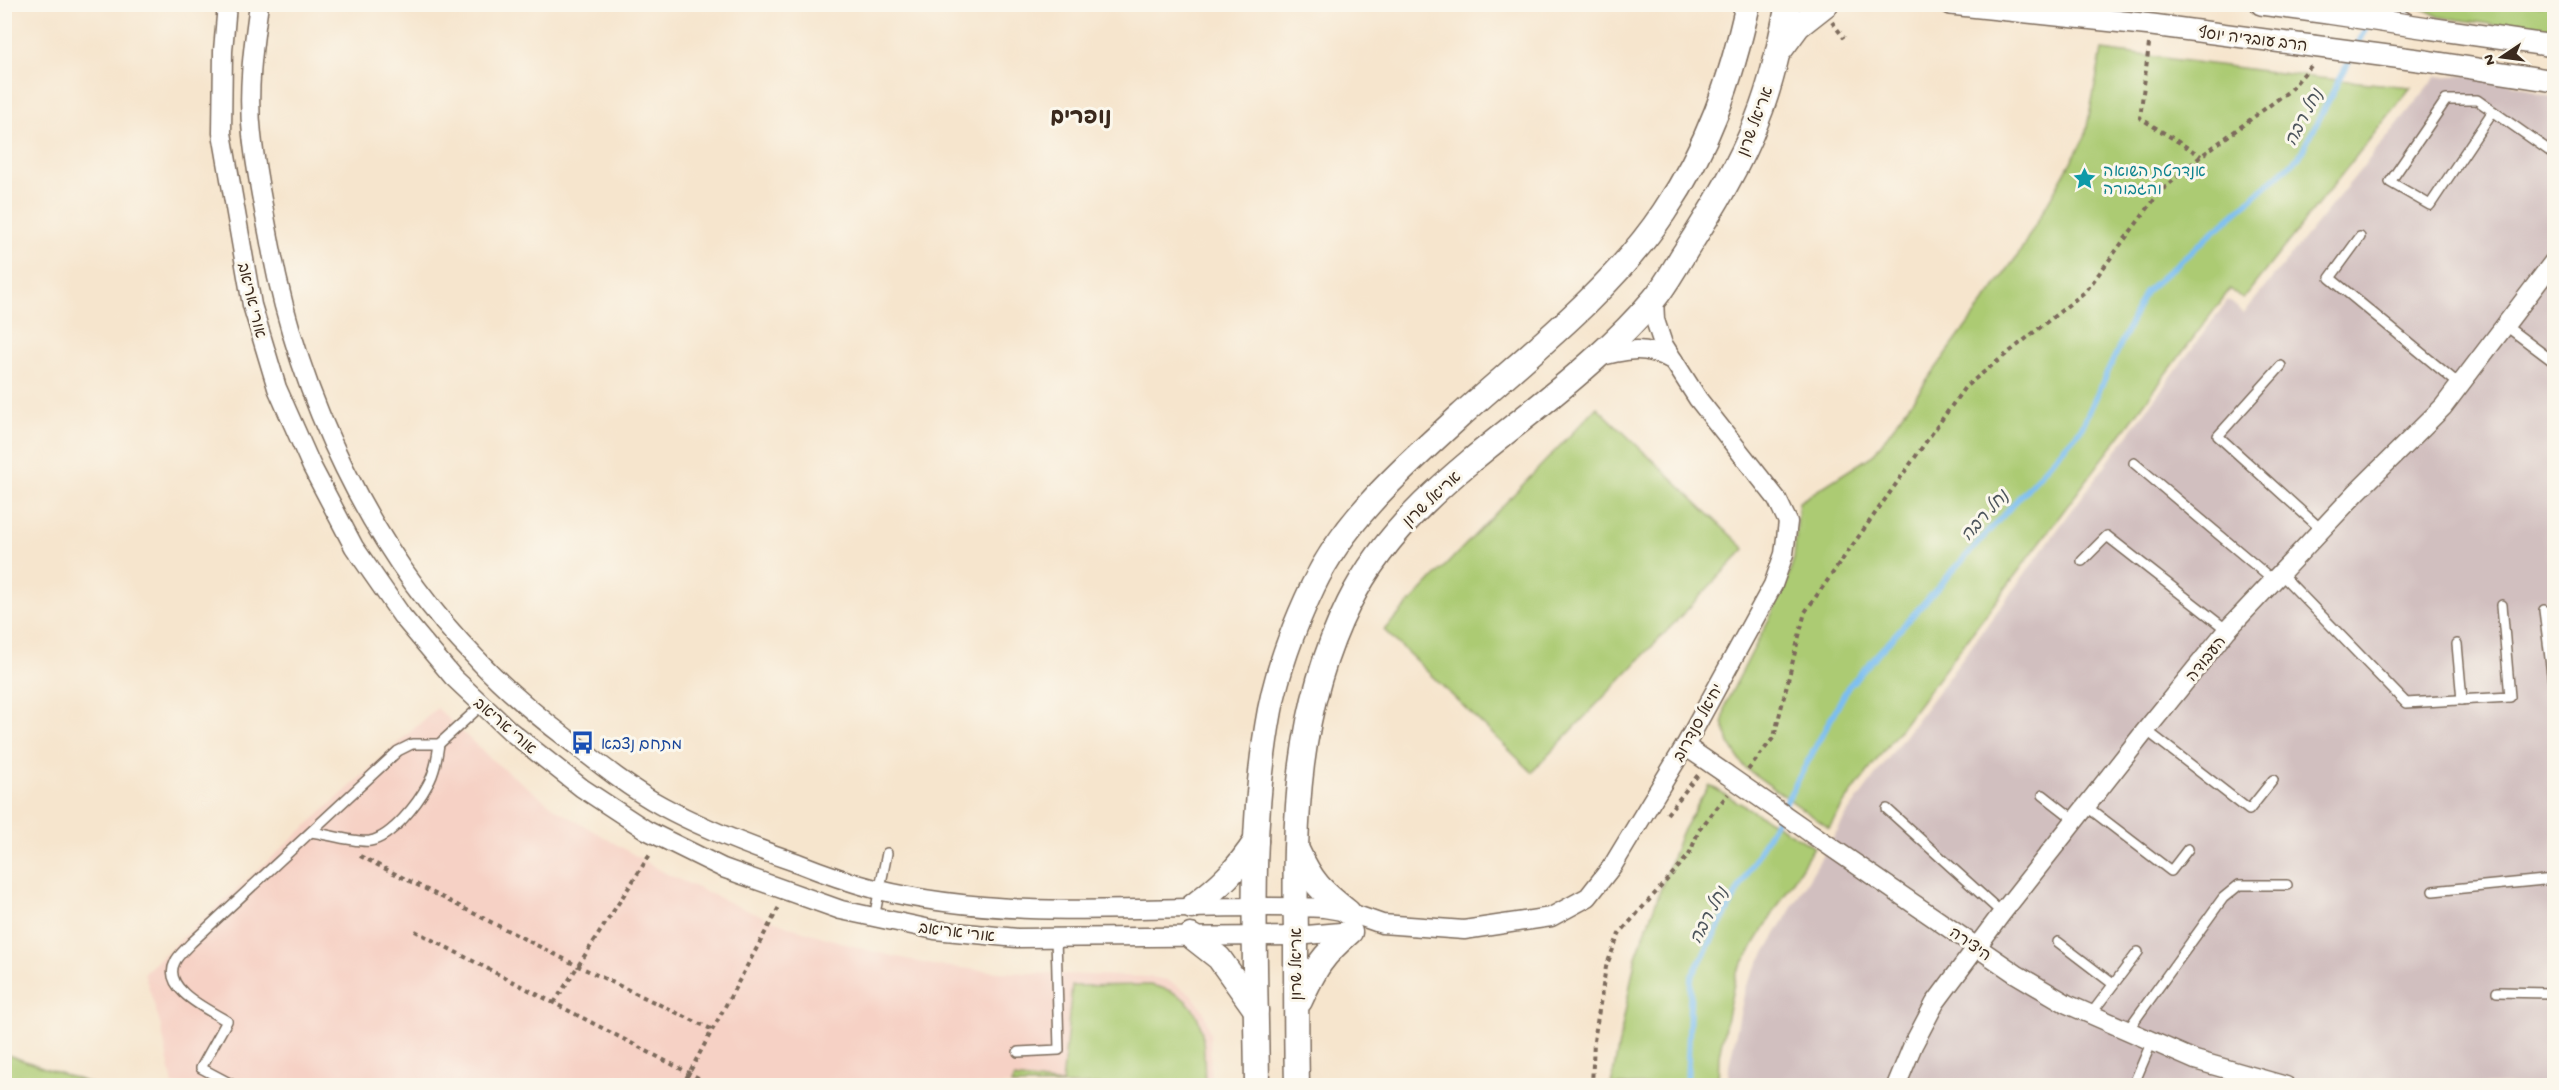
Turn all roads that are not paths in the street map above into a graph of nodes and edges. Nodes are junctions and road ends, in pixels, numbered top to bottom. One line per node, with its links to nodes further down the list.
1 (227, 4): 35 (street, אורי אריאב)
2 (259, 4): 51 (street, אורי אריאב)
3 (1748, 4): 45 (main road)
4 (1788, 4): 12 (main road, אריאל שרון)
5 (1826, 4): 12 (main road)
6 (1951, 4): 13 (street, הרב עובדיה יוסף, bridge)
7 (2261, 4): 9 (street, הרב עובדיה יוסף)
8 (2384, 4): 10 (street)
9 (2309, 9): 10 (street, הרב עובדיה יוסף, bridge)
10 (2422, 27): 11 (street, הרב עובדיה יוסף)
11 (2554, 46)
12 (1777, 53): 18 (main road, אריאל שרון)
13 (2554, 81)
14 (2493, 111): 14 (lane); 15 (lane)
15 (2554, 154)
16 (2360, 237): 24 (lane)
17 (2554, 261): 19 (street, העבודה)
18 (1654, 299): 20 (main road, אריאל שרון); 21 (street, יחיאל סנדרוב)
19 (2506, 326): 22 (lane); 24 (street, העבודה)
20 (1597, 357): 21 (street); 46 (main road, אריאל שרון)
21 (1674, 361): 38 (street, יחיאל סנדרוב)
22 (2554, 362)
23 (2281, 366): 26 (lane)
24 (2460, 385): 26 (street, העבודה)
25 (2134, 463): 28 (lane)
26 (2322, 530): 28 (street, העבודה)
27 (2082, 561): 31 (lane)
28 (2277, 577): 31 (street, העבודה); 34 (lane)
29 (2502, 605): 34 (lane)
30 (2544, 610): 33 (lane)
31 (2227, 630): 36 (street, העבודה)
32 (2457, 644): 34 (lane)
33 (2554, 690)
34 (2462, 700)
35 (482, 705): 37 (lane); 57 (street, אורי אריאב)
36 (2146, 729): 39 (lane); 41 (street, העבודה)
37 (439, 744): 44 (lane); 44 (lane)
38 (1685, 746): 58 (street, יחיאל סנדרוב); 64 (street, היצירה, bridge)
39 (2272, 780)
40 (2043, 795): 43 (lane)
41 (2086, 806): 43 (street, העבודה); 47 (lane)
42 (1887, 809): 56 (lane)
43 (2075, 820): 56 (street, העבודה)
44 (311, 832): 75 (lane)
45 (1256, 841): 53 (main road); 55 (main road)
46 (1295, 847): 54 (main road, אריאל שרון); 58 (main road)
47 (2188, 849)
48 (887, 853): 51 (lane)
49 (2554, 879): 52 (lane)
50 (2287, 885): 72 (lane)
51 (880, 890): 55 (street, אורי אריאב); 57 (lane)
52 (2433, 891)
53 (1255, 906): 54 (street, אורי אריאב); 55 (street, אורי אריאב); 60 (main road)
54 (1295, 906): 58 (street, יחיאל סנדרוב); 61 (main road, אריאל שרון)
55 (1192, 907)
56 (2002, 913): 64 (street, העבודה)
57 (874, 918): 62 (street, אורי אריאב)
58 (1349, 922): 61 (street, יחיאל סנדרוב); 70 (main road)
59 (1191, 936): 60 (street, אורי אריאב); 62 (street, אורי אריאב); 69 (main road)
60 (1255, 936): 61 (street, יחיאל סנדרוב); 69 (main road)
61 (1296, 936): 70 (main road, אריאל שרון)
62 (1056, 937): 74 (lane)
63 (2058, 942): 66 (lane)
64 (1977, 947): 71 (street, היצירה); 78 (street, העבודה)
65 (2138, 952): 66 (lane)
66 (2113, 984): 71 (lane)
67 (2497, 992): 68 (lane)
68 (2554, 993)
69 (1256, 1010): 76 (main road)
70 (1296, 1012): 77 (main road, אריאל שרון)
71 (2091, 1014): 72 (street, היצירה)
72 (2127, 1030): 73 (street, היצירה)
73 (2152, 1041): 79 (lane); 80 (street, היצירה)
74 (1018, 1052)
75 (235, 1086)
76 (1257, 1086)
77 (1297, 1086)
78 (1896, 1086)
79 (2133, 1086)
80 (2286, 1086)

